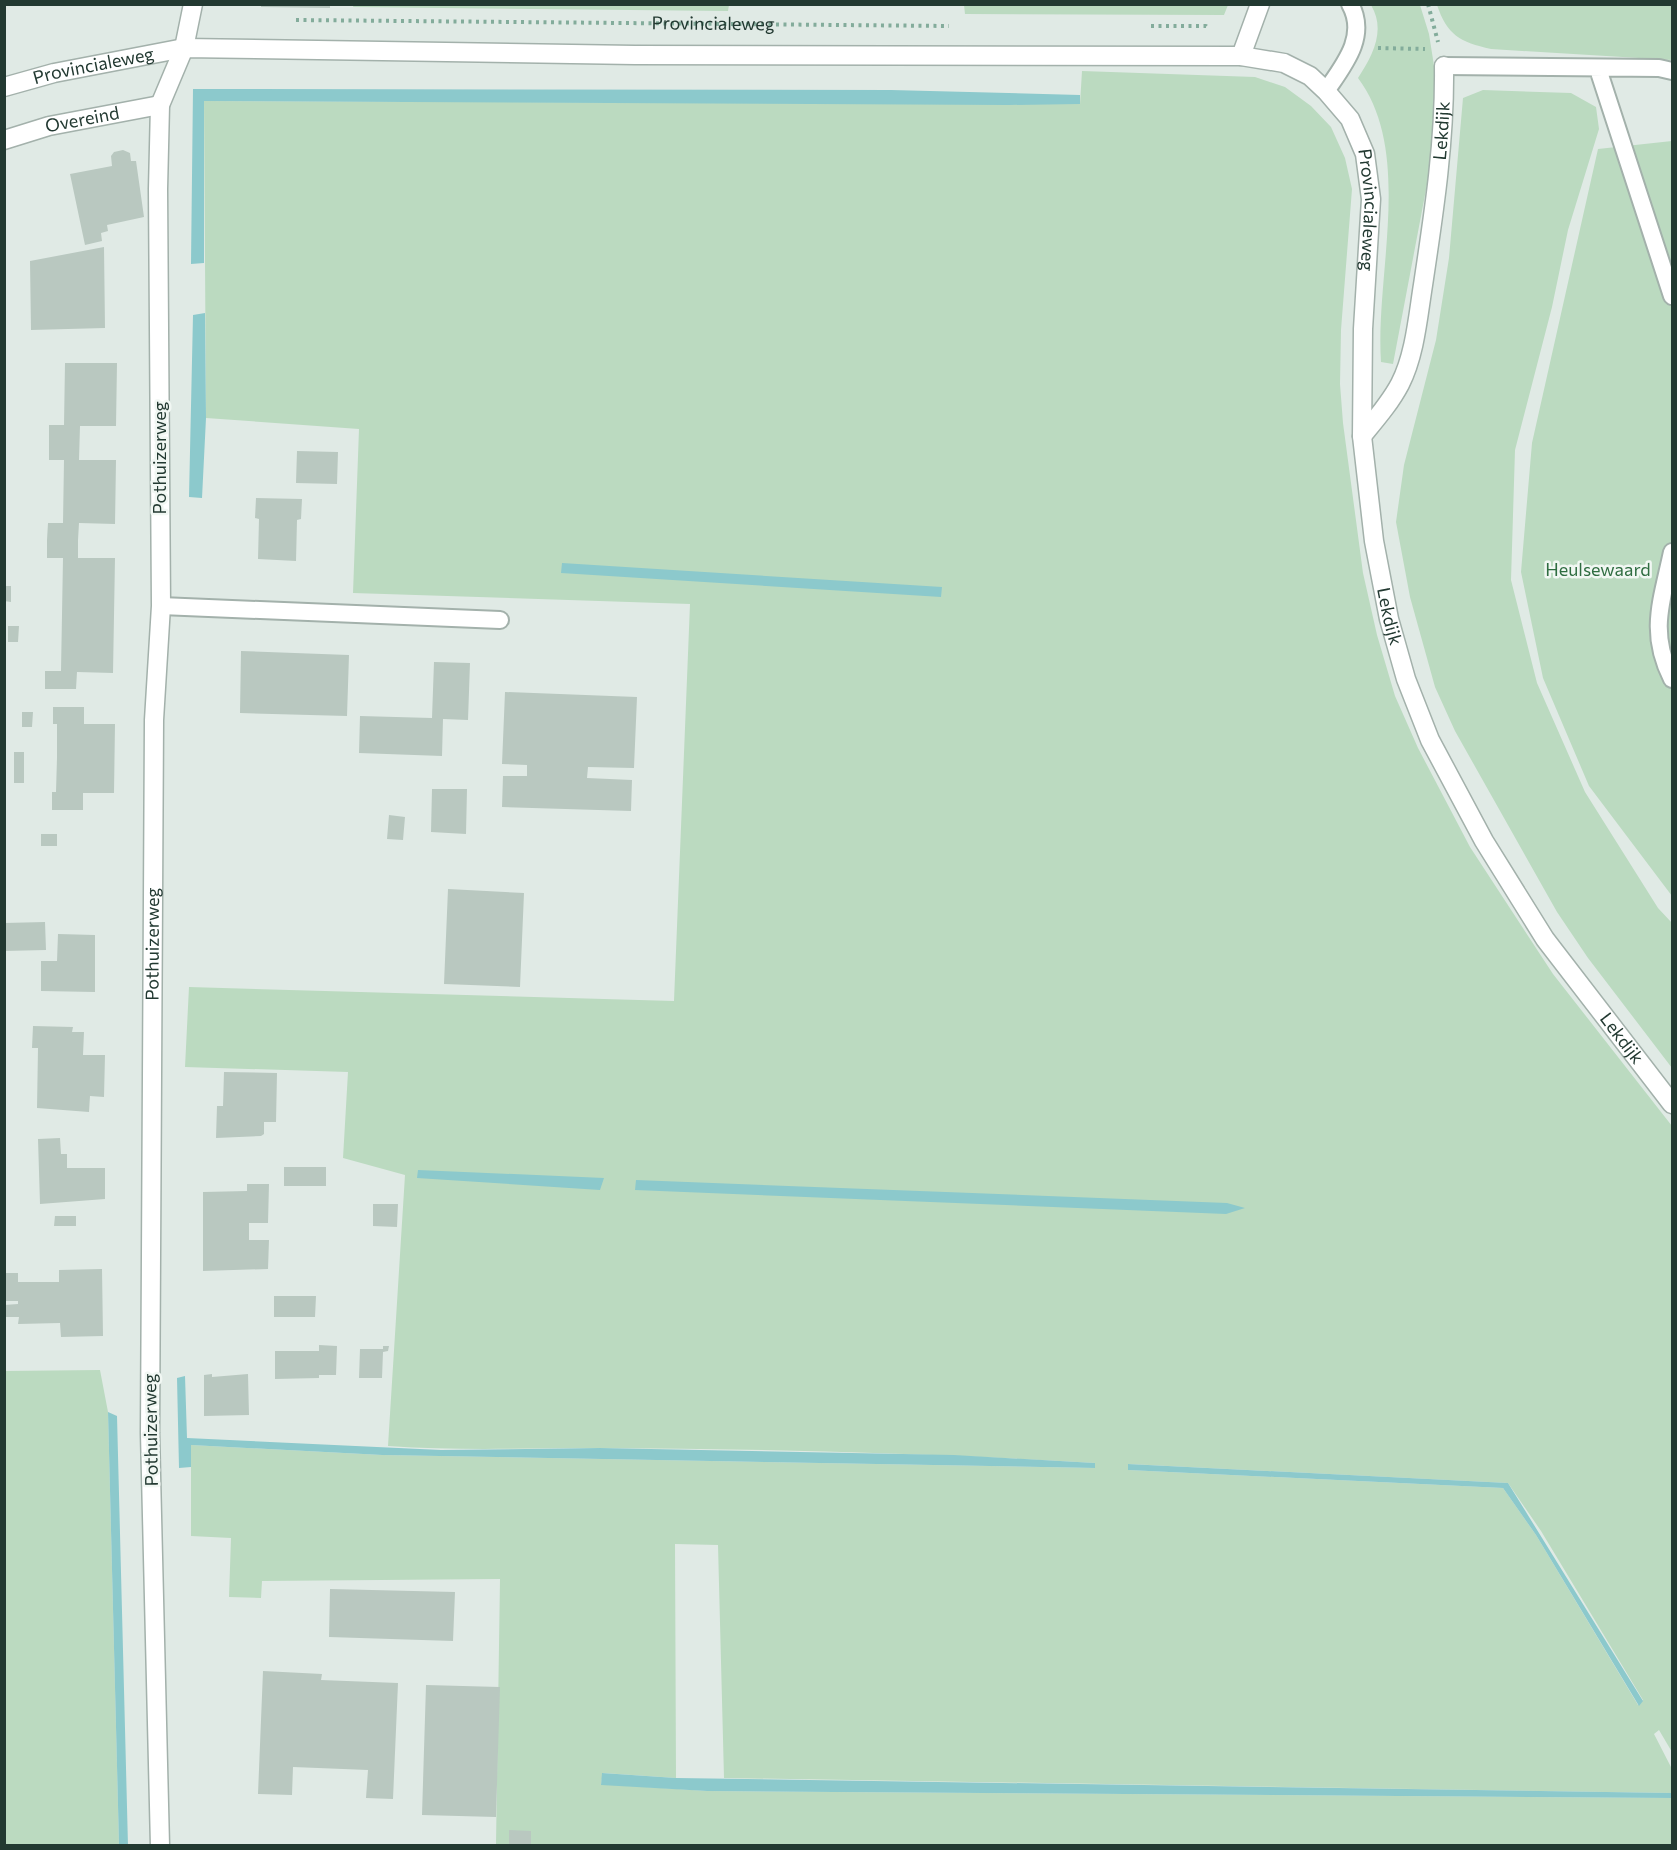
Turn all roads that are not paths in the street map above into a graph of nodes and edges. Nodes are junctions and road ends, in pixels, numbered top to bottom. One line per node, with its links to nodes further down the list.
1 (193, 4): 4 (street, Pothuizerweg)
2 (1260, 4): 5 (street)
3 (1350, 4): 10 (lane)
4 (183, 48): 5 (street, Provincialeweg); 9 (street, Provincialeweg); 11 (street, Pothuizerweg)
5 (1241, 56): 10 (street, Provincialeweg)
6 (1444, 66): 7 (lane); 14 (street, Lekdijk)
7 (1598, 69): 8 (lane); 13 (lane)
8 (1672, 71)
9 (4, 87)
10 (1326, 91): 14 (street, Provincialeweg)
11 (160, 105): 12 (street, Overeind); 16 (street, Pothuizerweg)
12 (4, 140)
13 (1672, 296)
14 (1362, 436): 19 (street, Lekdijk)
15 (1672, 552): 18 (lane)
16 (161, 606): 17 (lane); 20 (street, Pothuizerweg)
17 (500, 620)
18 (1672, 679)
19 (1672, 1104)
20 (160, 1845)

